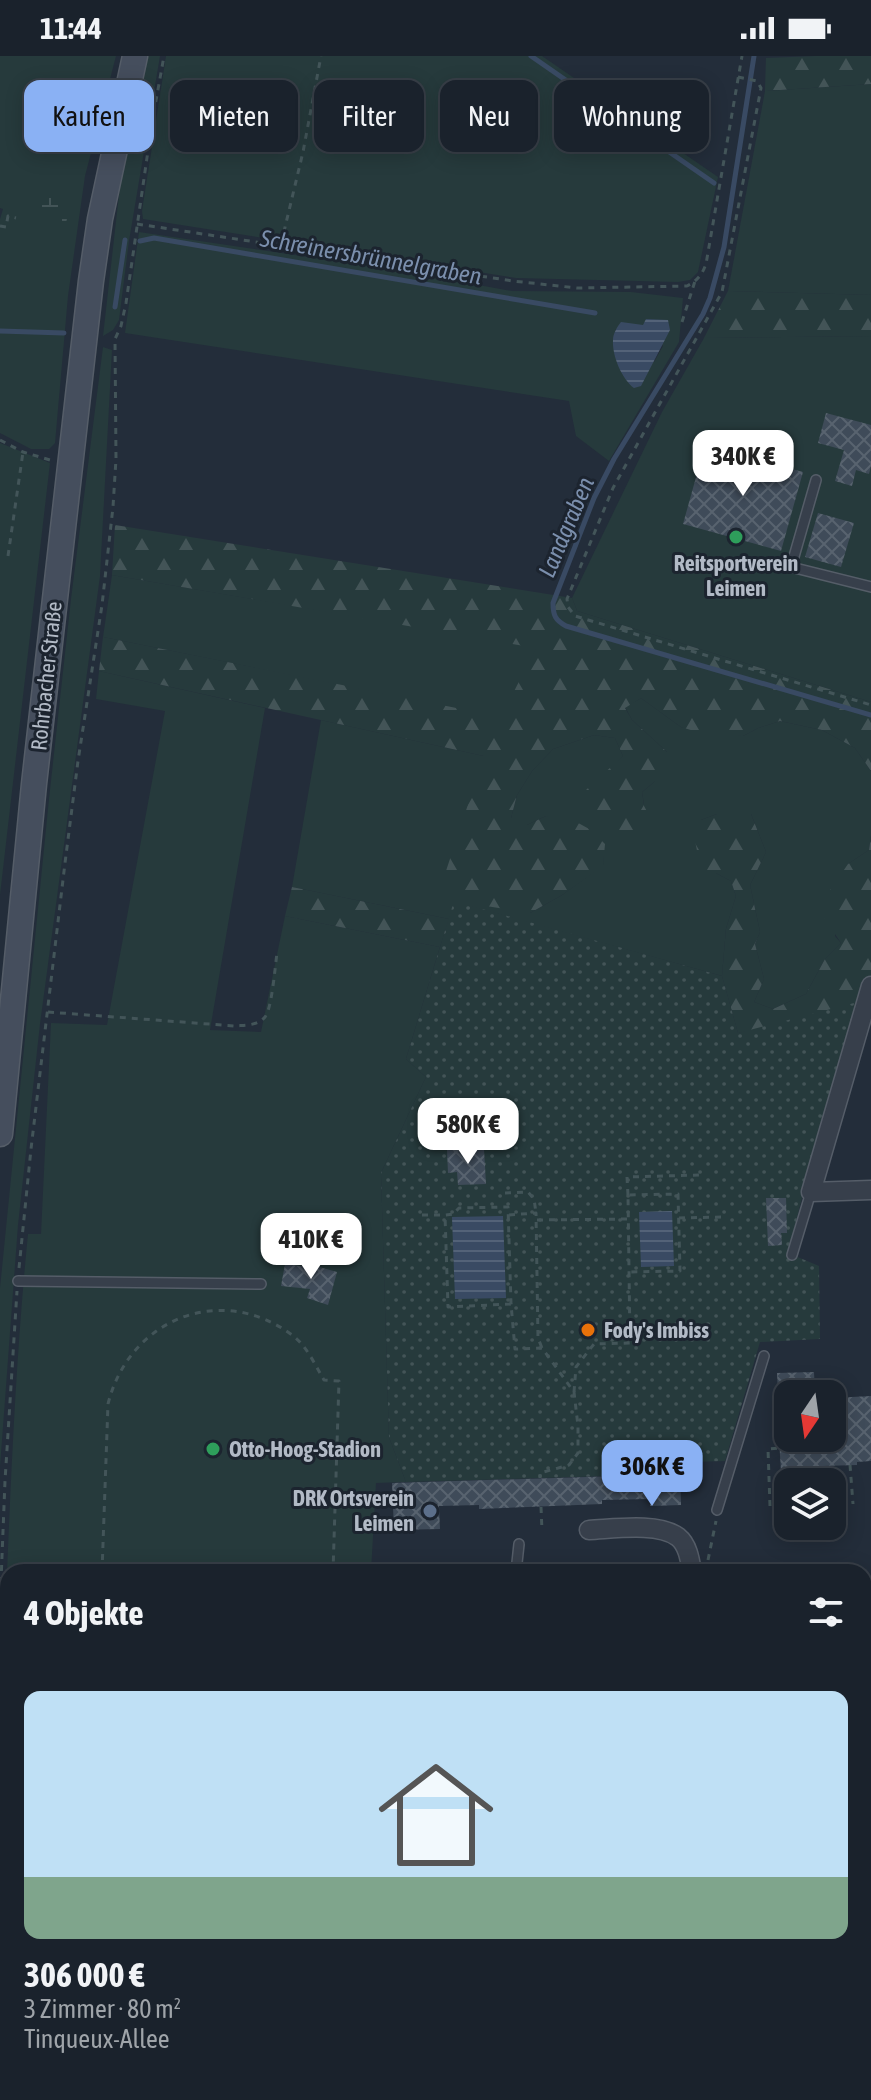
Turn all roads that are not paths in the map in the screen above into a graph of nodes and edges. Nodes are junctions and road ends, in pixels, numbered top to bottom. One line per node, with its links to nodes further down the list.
1 (135, 56): 5 (main road, Rohrbacher Straße)
2 (816, 480): 3 (lane)
3 (871, 587)
4 (871, 986): 7 (street)
5 (0, 1134)
6 (871, 1190): 7 (street)
7 (811, 1192): 8 (lane)
8 (792, 1255)
9 (18, 1281): 10 (lane)
10 (261, 1284)
11 (764, 1356): 12 (lane)
12 (718, 1510)
13 (589, 1530): 16 (street)
14 (519, 1544): 15 (lane)
15 (517, 1564)
16 (691, 1564)

